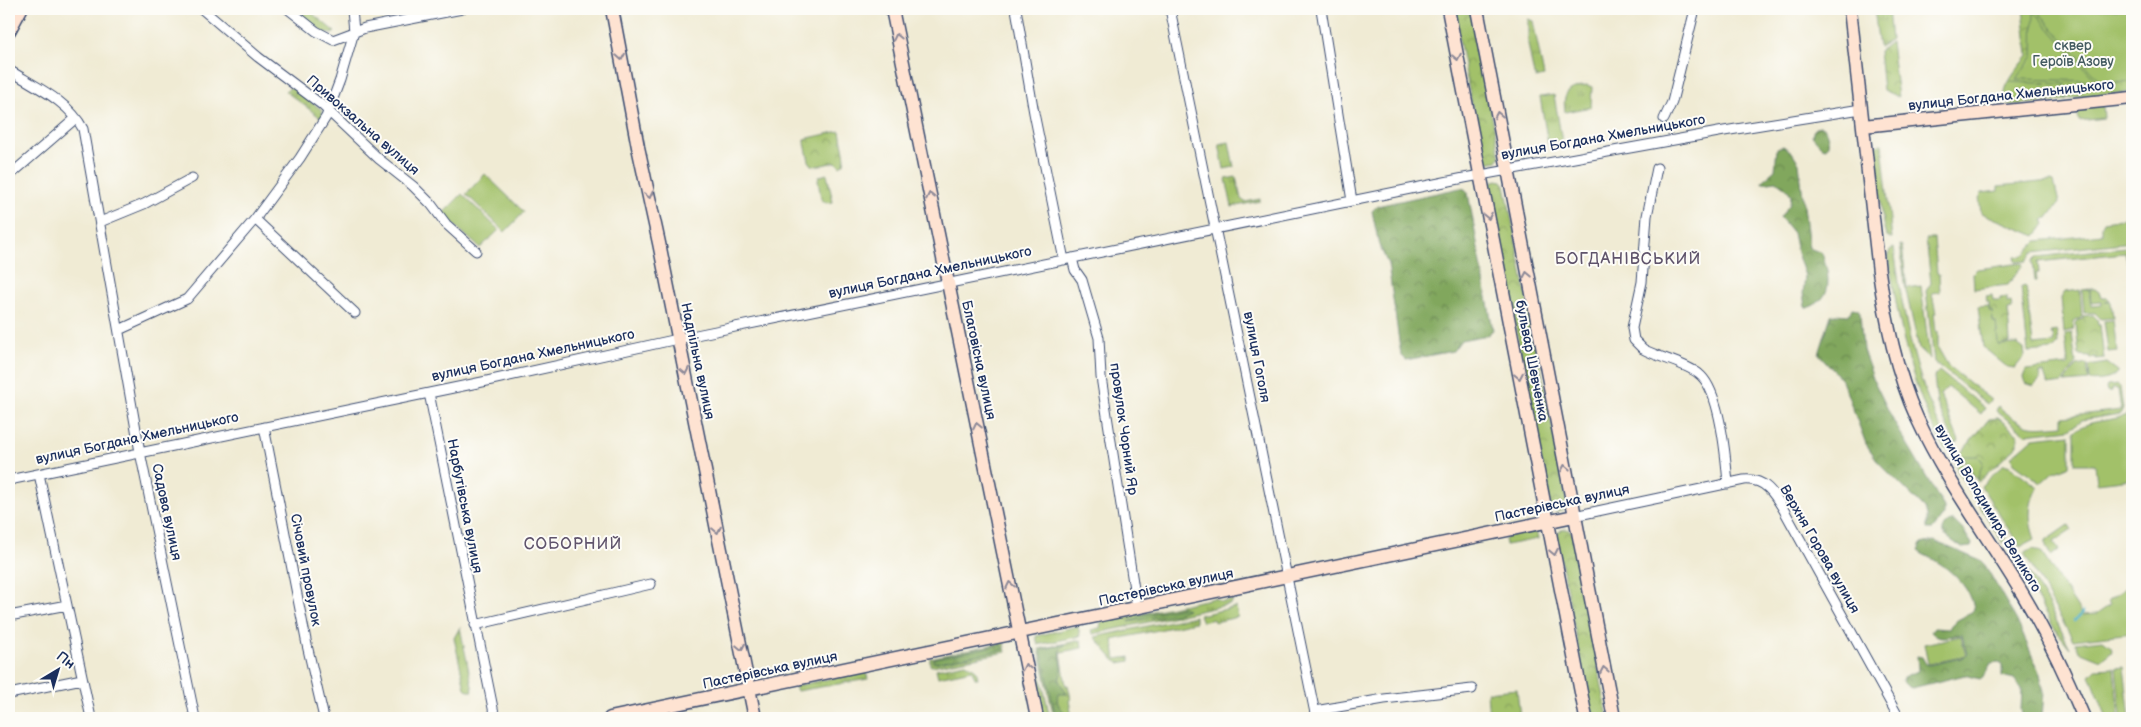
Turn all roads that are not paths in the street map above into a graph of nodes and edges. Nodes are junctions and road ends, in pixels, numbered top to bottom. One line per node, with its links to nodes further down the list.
1 (21, 9): 15 (main road)
2 (202, 9): 20 (street, Привокзальна вулиця)
3 (288, 9): 16 (street)
4 (352, 9): 16 (street)
5 (462, 9): 16 (street)
6 (612, 9): 38 (main road, Надпільна вулиця, one-way to 38)
7 (892, 9): 35 (main road, Благовісна вулиця, one-way to 7)
8 (1016, 9): 34 (street)
9 (1170, 9): 32 (street, вулиця Гоголя)
10 (1321, 9): 29 (street)
11 (1448, 9): 26 (main road, бульвар Шевченка, one-way to 26)
12 (1477, 9): 25 (main road, бульвар Шевченка, one-way to 12)
13 (1695, 9): 22 (street)
14 (1850, 9): 19 (main road, вулиця Володимира Великого)
15 (9, 31)
16 (354, 32): 20 (street)
17 (9, 70): 21 (street, Садова вулиця)
18 (2132, 98): 23 (main road, вулиця Богдана Хмельницького)
19 (1861, 109): 23 (main road, вулиця Володимира Великого); 25 (street, вулиця Богдана Хмельницького)
20 (328, 111): 30 (street); 33 (street, Привокзальна вулиця)
21 (76, 118): 27 (street); 31 (street, Садова вулиця)
22 (1664, 120)
23 (1863, 126): 69 (main road, вулиця Володимира Великого)
24 (1657, 168): 44 (street)
25 (1507, 170): 26 (street, вулиця Богдана Хмельницького); 45 (main road, бульвар Шевченка, one-way to 25)
26 (1480, 175): 29 (street, вулиця Богдана Хмельницького); 46 (main road, бульвар Шевченка, one-way to 46)
27 (9, 176)
28 (192, 178): 31 (street)
29 (1352, 200): 32 (street, вулиця Богдана Хмельницького)
30 (255, 219): 36 (street); 37 (street)
31 (100, 222): 37 (street, Садова вулиця)
32 (1216, 229): 34 (street, вулиця Богдана Хмельницького); 47 (street, вулиця Гоголя)
33 (476, 251)
34 (1068, 259): 35 (street, вулиця Богдана Хмельницького); 50 (street, провулок Чорний Яр)
35 (948, 283): 38 (street, вулиця Богдана Хмельницького); 53 (main road, Благовісна вулиця, one-way to 35)
36 (355, 313)
37 (119, 330): 41 (street, Садова вулиця)
38 (678, 339): 39 (street, вулиця Богдана Хмельницького); 56 (main road, Надпільна вулиця, one-way to 56)
39 (429, 393): 40 (street, вулиця Богдана Хмельницького); 52 (street, Нарбутівська вулиця)
40 (264, 427): 41 (street, вулиця Богдана Хмельницького); 61 (street, Січовий провулок)
41 (140, 452): 42 (street, вулиця Богдана Хмельницького); 60 (street, Садова вулиця)
42 (40, 474): 43 (street, вулиця Богдана Хмельницького); 49 (street)
43 (9, 480)
44 (1728, 484): 45 (street, Пастерівська вулиця); 68 (street, Верхня Горова вулиця)
45 (1574, 516): 46 (main road, Пастерівська вулиця); 67 (main road, бульвар Шевченка, one-way to 45)
46 (1548, 522): 47 (main road, Пастерівська вулиця); 66 (main road, бульвар Шевченка, one-way to 66)
47 (1288, 576): 50 (main road, Пастерівська вулиця); 58 (street, вулиця Гоголя)
48 (651, 584): 52 (street)
49 (67, 605): 51 (street); 54 (street)
50 (1138, 608): 53 (main road, Пастерівська вулиця)
51 (9, 616)
52 (475, 625): 62 (street, Нарбутівська вулиця)
53 (1019, 633): 56 (main road, Пастерівська вулиця); 65 (main road, Благовісна вулиця, one-way to 53)
54 (82, 679): 57 (street); 59 (street)
55 (1472, 689): 58 (street, вулиця Гоголя)
56 (749, 690): 63 (main road, Пастерівська вулиця); 64 (main road, Надпільна вулиця)
57 (9, 694)
58 (1315, 715)
59 (90, 718)
60 (195, 718)
61 (324, 718)
62 (495, 718)
63 (610, 718)
64 (755, 718)
65 (1037, 718)
66 (1586, 718)
67 (1614, 718)
68 (1899, 718)
69 (2084, 718)

